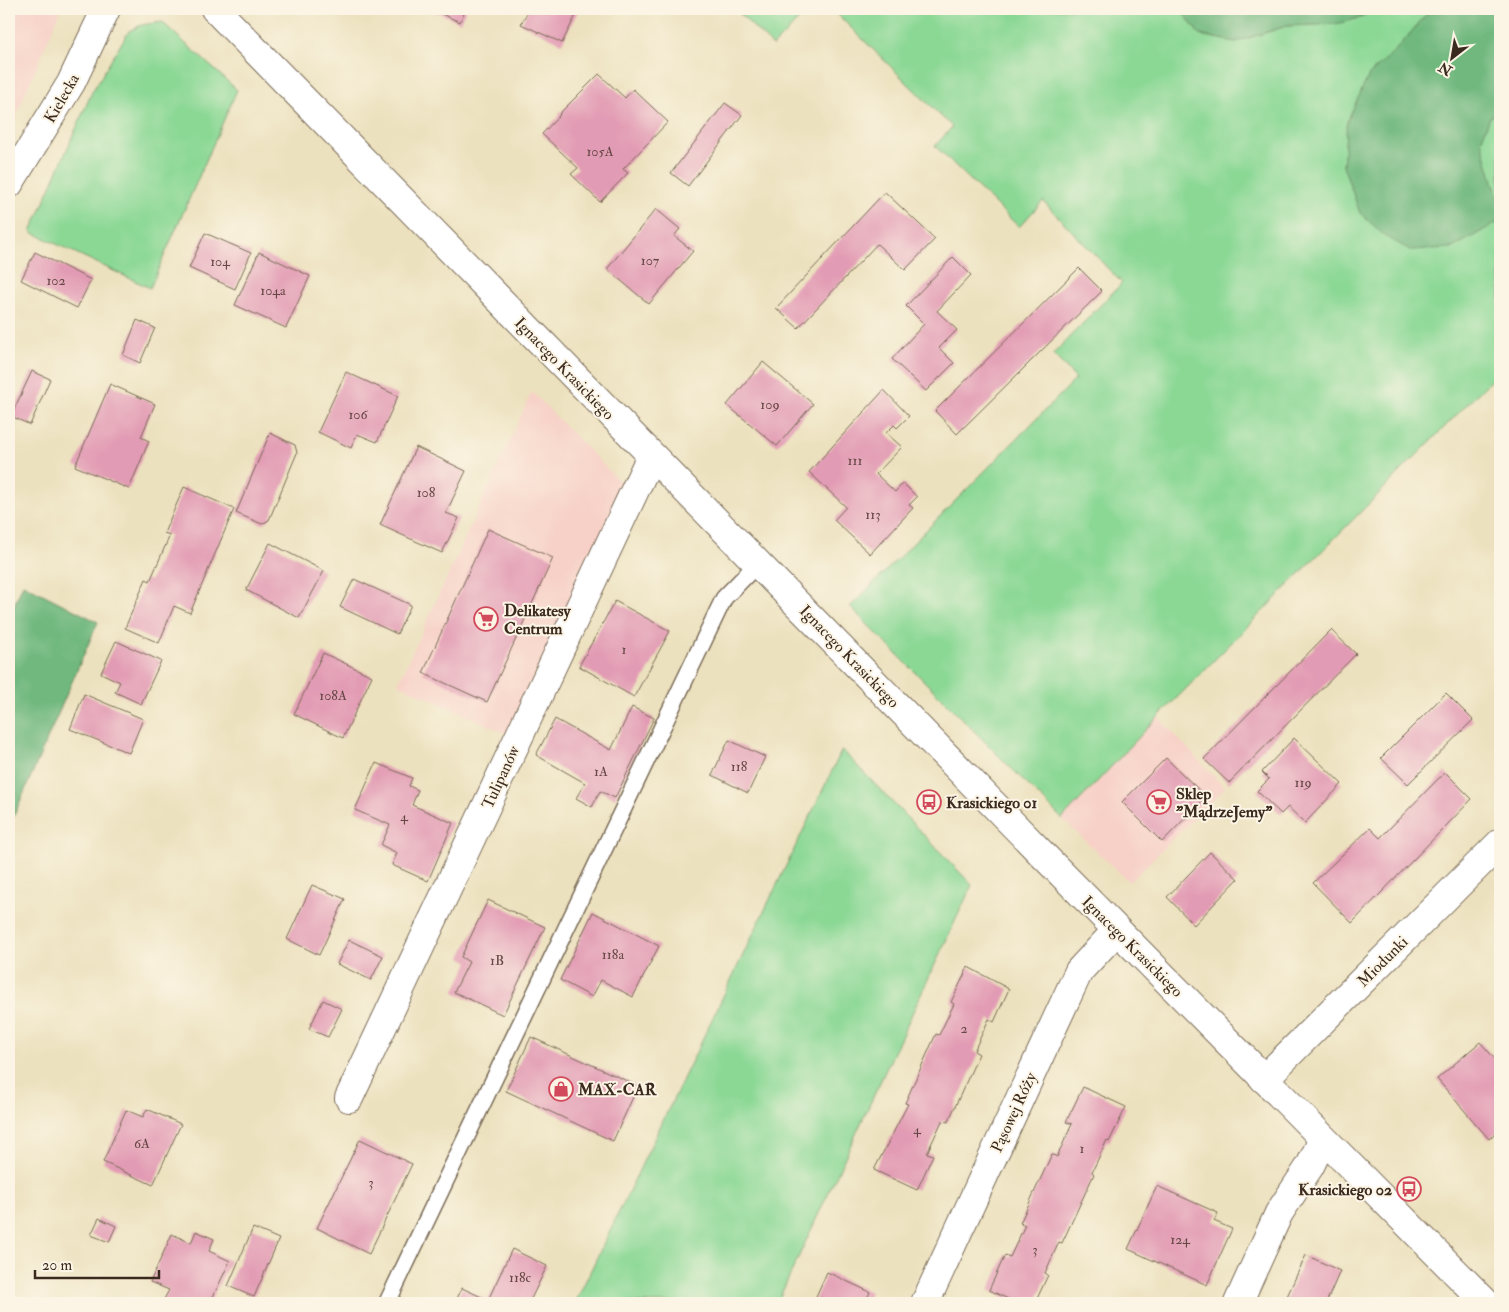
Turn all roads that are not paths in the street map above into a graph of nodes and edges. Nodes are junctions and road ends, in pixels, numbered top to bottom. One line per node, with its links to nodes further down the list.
1 (106, 9): 3 (street, Kielecka)
2 (214, 9): 4 (street, Ignacego Krasickiego)
3 (9, 184)
4 (652, 456): 5 (street, Ignacego Krasickiego); 9 (street, Tulipanów)
5 (758, 563): 7 (street, Ignacego Krasickiego); 11 (lane)
6 (1500, 843): 8 (street, Miodunki)
7 (1117, 930): 8 (street, Ignacego Krasickiego); 12 (street, Pąsowej Róży)
8 (1264, 1079): 10 (street, Ignacego Krasickiego)
9 (349, 1098)
10 (1323, 1138): 13 (street); 14 (street, Ignacego Krasickiego)
11 (387, 1303)
12 (925, 1303)
13 (1238, 1303)
14 (1486, 1303)

